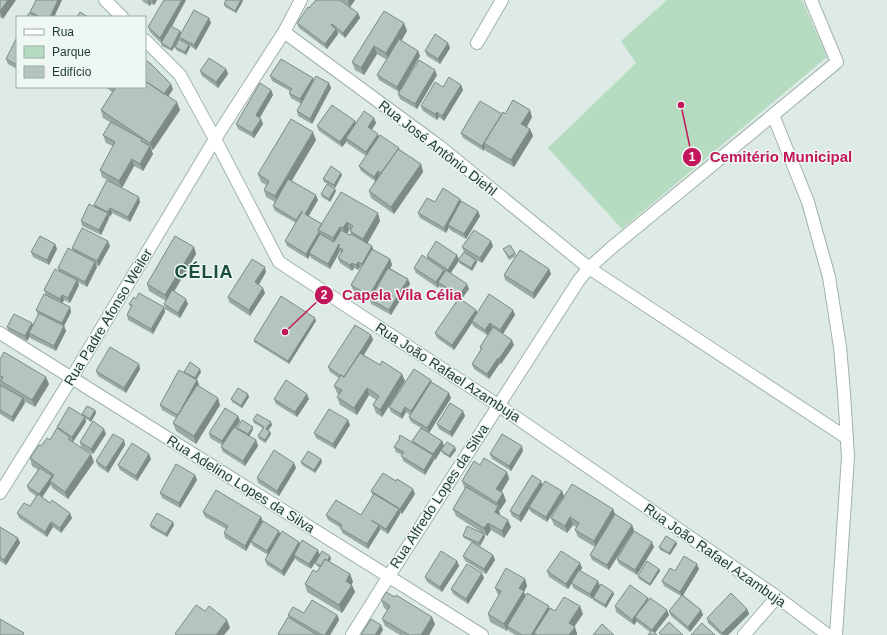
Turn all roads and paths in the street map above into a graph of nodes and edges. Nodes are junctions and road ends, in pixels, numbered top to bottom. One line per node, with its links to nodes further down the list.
1 (105, 0): 5 (street)
2 (301, 0): 6 (street, Rua Padre Afonso Weiler)
3 (502, 0): 8 (street)
4 (811, 0): 9 (street, Rua Alfredo Lopes da Silva)
5 (121, 16)
6 (284, 32): 10 (street, Rua Padre Afonso Weiler); 11 (street, Rua José Antônio Diehl)
7 (146, 41): 10 (street, Rua João Rafael Azambuja)
8 (477, 43)
9 (773, 116): 11 (street, Rua Alfredo Lopes da Silva); 15 (street)
10 (215, 139): 13 (street, Rua Padre Afonso Weiler); 14 (street, Rua João Rafael Azambuja)
11 (589, 268): 14 (street, Rua Alfredo Lopes da Silva); 15 (street, Rua José Antônio Diehl)
12 (0, 333): 13 (street, Rua Adelino Lopes da Silva)
13 (71, 379): 16 (street, Rua Padre Afonso Weiler); 17 (street, Rua Adelino Lopes da Silva)
14 (498, 405): 17 (street, Rua Alfredo Lopes da Silva); 18 (street, Rua João Rafael Azambuja)
15 (847, 438): 23 (street)
16 (0, 493)
17 (389, 576): 19 (street, Rua Alfredo Lopes da Silva); 20 (street, Rua Adelino Lopes da Silva)
18 (777, 598): 21 (street); 22 (street, Rua João Rafael Azambuja)
19 (352, 635)
20 (482, 635)
21 (744, 635)
22 (828, 635)
23 (836, 635)

